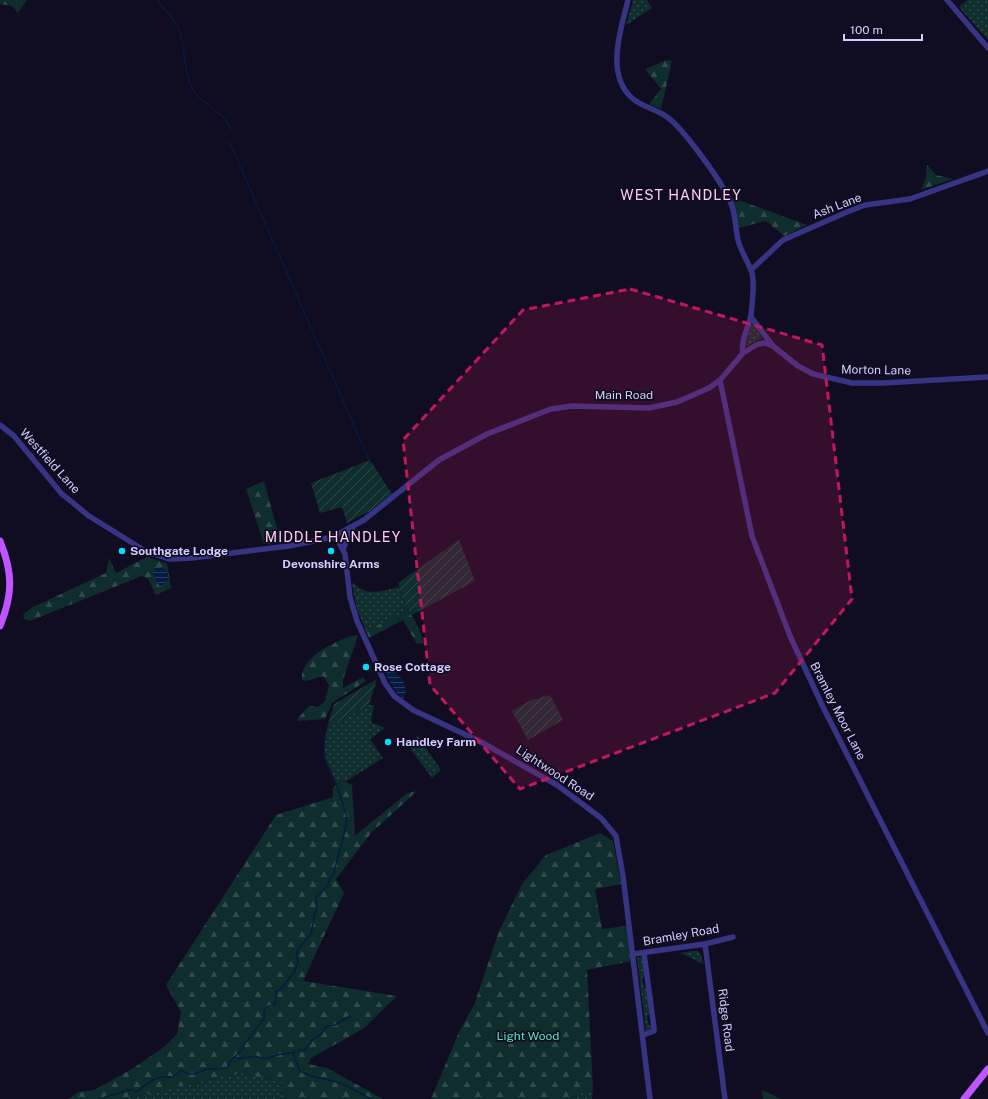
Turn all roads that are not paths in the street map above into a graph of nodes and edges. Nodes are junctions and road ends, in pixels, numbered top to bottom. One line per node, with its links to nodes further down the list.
1 (628, 0): 5 (street)
2 (947, 0): 3 (street)
3 (988, 48)
4 (988, 171): 5 (street, Ash Lane)
5 (751, 270): 6 (street)
6 (751, 317): 7 (street, Morton Lane); 8 (street)
7 (773, 346): 8 (street); 9 (street, Morton Lane)
8 (743, 354): 10 (street, Main Road)
9 (988, 377)
10 (720, 380): 12 (street, Main Road); 21 (street, Bramley Moor Lane)
11 (0, 425): 13 (street, Westfield Lane)
12 (353, 527): 13 (street, Main Road); 15 (street)
13 (333, 537): 15 (street)
14 (0, 541): 16 (main road)
15 (344, 549): 20 (street, Lightwood Road)
16 (0, 626)
17 (733, 937): 18 (street, Bramley Road)
18 (705, 944): 19 (street, Bramley Road); 25 (street, Ridge Road)
19 (644, 953): 20 (street, Bramley Road); 22 (street)
20 (633, 954): 22 (street, Lightwood Road)
21 (988, 1033)
22 (643, 1035): 24 (street, Lightwood Road)
23 (988, 1069): 26 (main road)
24 (650, 1099)
25 (725, 1099)
26 (964, 1099)

